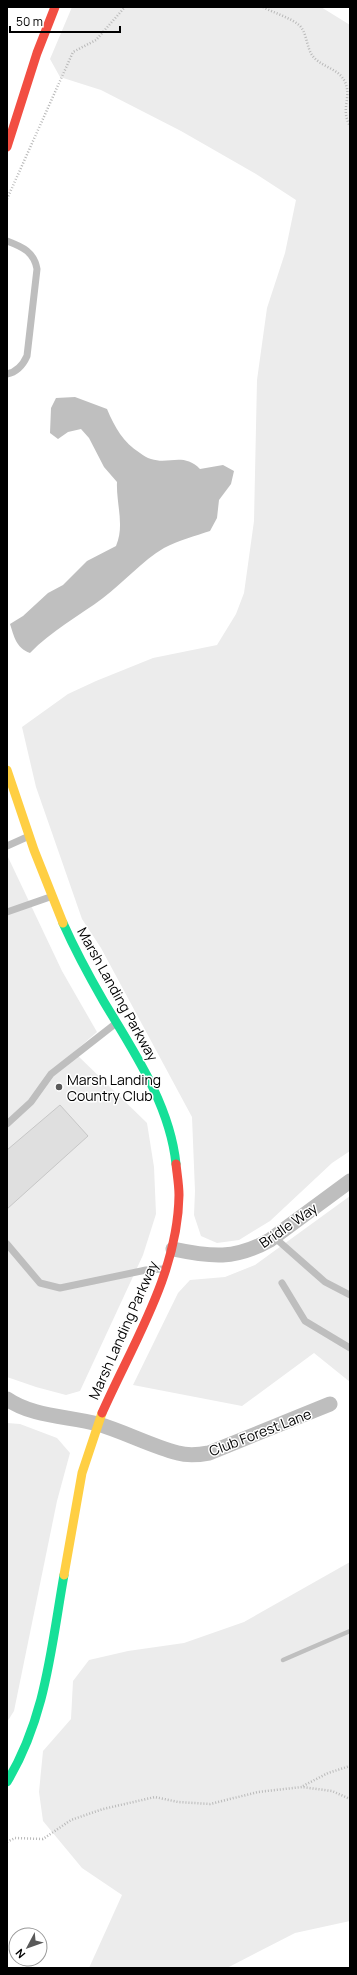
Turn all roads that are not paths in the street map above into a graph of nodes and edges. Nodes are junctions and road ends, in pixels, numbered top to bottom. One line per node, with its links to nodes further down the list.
1 (52, 8): 2 (street)
2 (7, 147)
3 (7, 241): 4 (lane)
4 (7, 374)
5 (7, 770): 6 (street, Marsh Landing Parkway)
6 (29, 836): 7 (lane); 8 (street, Marsh Landing Parkway)
7 (7, 846)
8 (52, 896): 9 (lane); 10 (street, Marsh Landing Parkway)
9 (7, 912)
10 (117, 1022): 11 (lane); 15 (street, Marsh Landing Parkway)
11 (7, 1124)
12 (350, 1181): 13 (street, Bridle Way)
13 (274, 1237): 15 (street, Bridle Way); 18 (lane)
14 (7, 1244): 16 (lane)
15 (173, 1249): 16 (street, Marsh Landing Parkway)
16 (168, 1269): 22 (street, Marsh Landing Parkway)
17 (282, 1283): 19 (lane)
18 (350, 1295)
19 (350, 1348)
20 (7, 1399): 22 (street, Club Forest Lane)
21 (330, 1404): 22 (street, Club Forest Lane)
22 (97, 1424): 23 (street, Marsh Landing Parkway)
23 (7, 1782)

